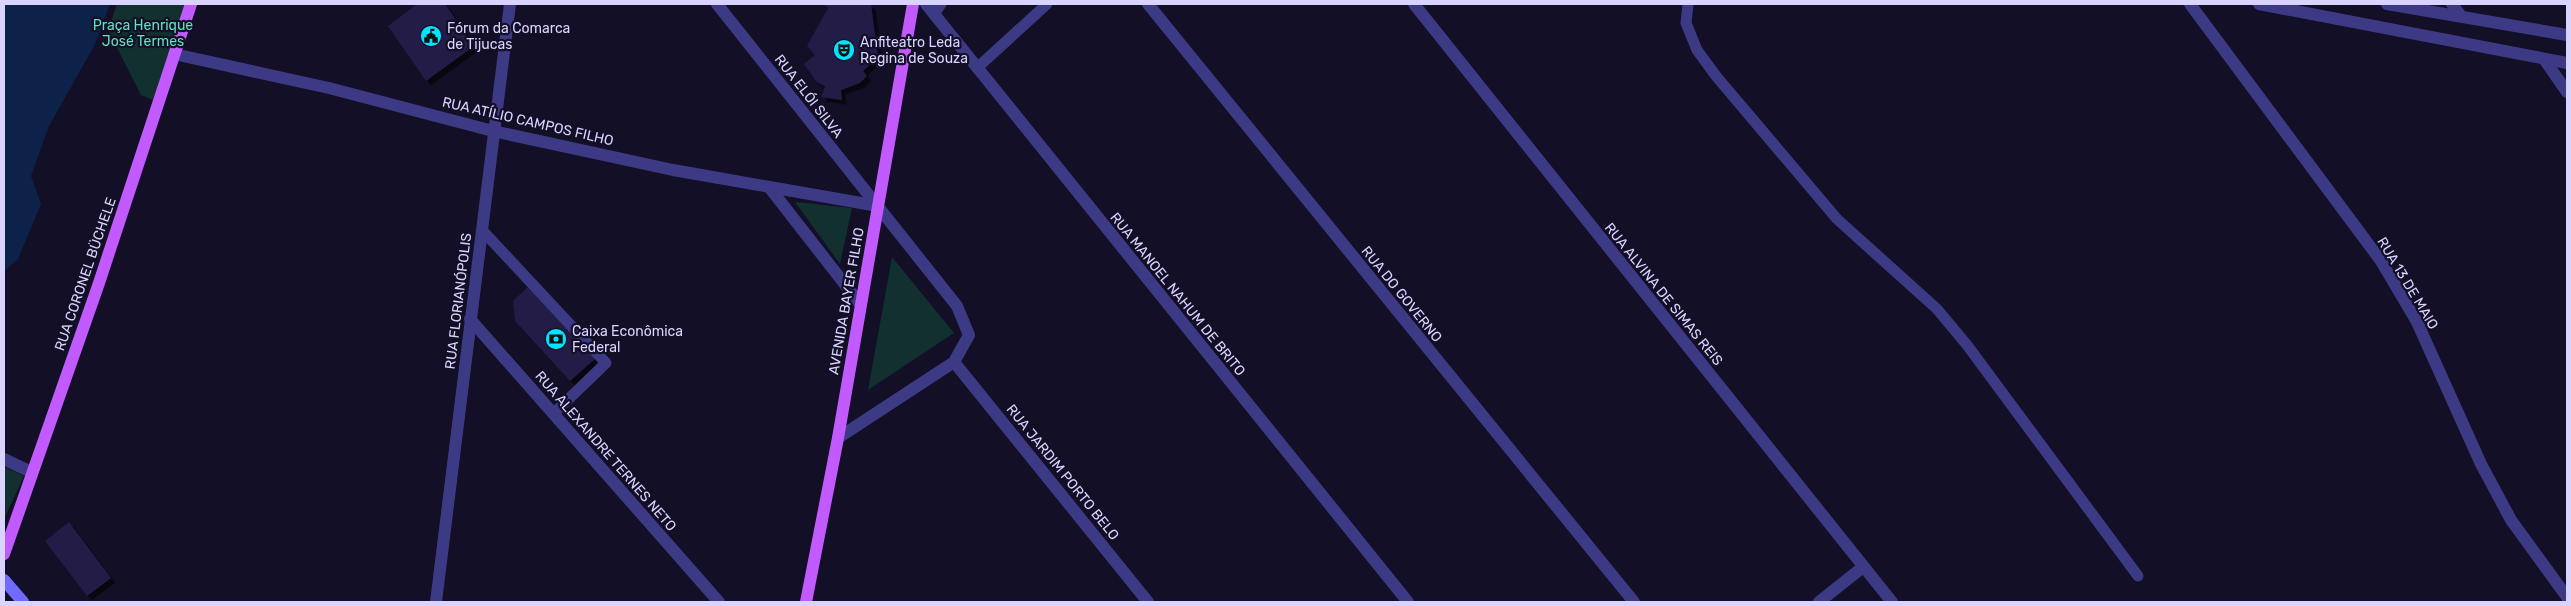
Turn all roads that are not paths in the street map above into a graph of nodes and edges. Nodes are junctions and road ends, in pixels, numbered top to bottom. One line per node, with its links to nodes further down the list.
1 (191, 4): 16 (main road, RUA CORONEL BÜCHELE)
2 (510, 4): 21 (street, RUA FLORIANÓPOLIS)
3 (717, 4): 23 (street, RUA ELÓI SILVA)
4 (913, 4): 23 (main road, AVENIDA BAYER FILHO)
5 (1047, 4): 19 (lane)
6 (1148, 4): 43 (street, RUA DO GOVERNO)
7 (1414, 4): 33 (street, RUA ALVINA DE SIMAS REIS)
8 (1688, 4): 34 (lane)
9 (2190, 4): 36 (street, RUA 13 DE MAIO)
10 (2259, 4): 17 (street)
11 (2387, 4): 14 (street)
12 (2452, 4): 14 (street)
13 (933, 7): 19 (street, RUA MANOEL NAHUM DE BRITO)
14 (2461, 16): 15 (street)
15 (2567, 34)
16 (174, 54): 21 (street, RUA ATÍLIO CAMPOS FILHO); 31 (main road, RUA CORONEL BÜCHELE)
17 (2544, 59): 18 (street); 20 (street)
18 (2567, 63)
19 (977, 68): 42 (street, RUA MANOEL NAHUM DE BRITO)
20 (2567, 92)
21 (493, 131): 22 (street, RUA ATÍLIO CAMPOS FILHO); 24 (street, RUA FLORIANÓPOLIS)
22 (769, 186): 23 (street, RUA ATÍLIO CAMPOS FILHO); 25 (street)
23 (878, 206): 25 (main road, AVENIDA BAYER FILHO); 27 (street, RUA ELÓI SILVA)
24 (482, 230): 26 (street, RUA FLORIANÓPOLIS); 28 (lane)
25 (861, 305): 29 (main road, AVENIDA BAYER FILHO)
26 (470, 319): 28 (street, RUA ALEXANDRE TERNES NETO); 38 (street, RUA FLORIANÓPOLIS)
27 (954, 362): 29 (street); 41 (street, RUA JARDIM PORTO BELO)
28 (553, 414): 39 (street, RUA ALEXANDRE TERNES NETO)
29 (838, 438): 40 (main road, AVENIDA BAYER FILHO)
30 (4, 459): 31 (street)
31 (31, 472): 32 (main road, RUA CORONEL BÜCHELE)
32 (5, 548)
33 (1863, 567): 44 (street); 45 (street, RUA ALVINA DE SIMAS REIS)
34 (2138, 576)
35 (4, 580): 37 (main road)
36 (2567, 597)
37 (22, 602)
38 (436, 602)
39 (719, 602)
40 (806, 602)
41 (1148, 602)
42 (1408, 602)
43 (1634, 602)
44 (1819, 602)
45 (1892, 602)

